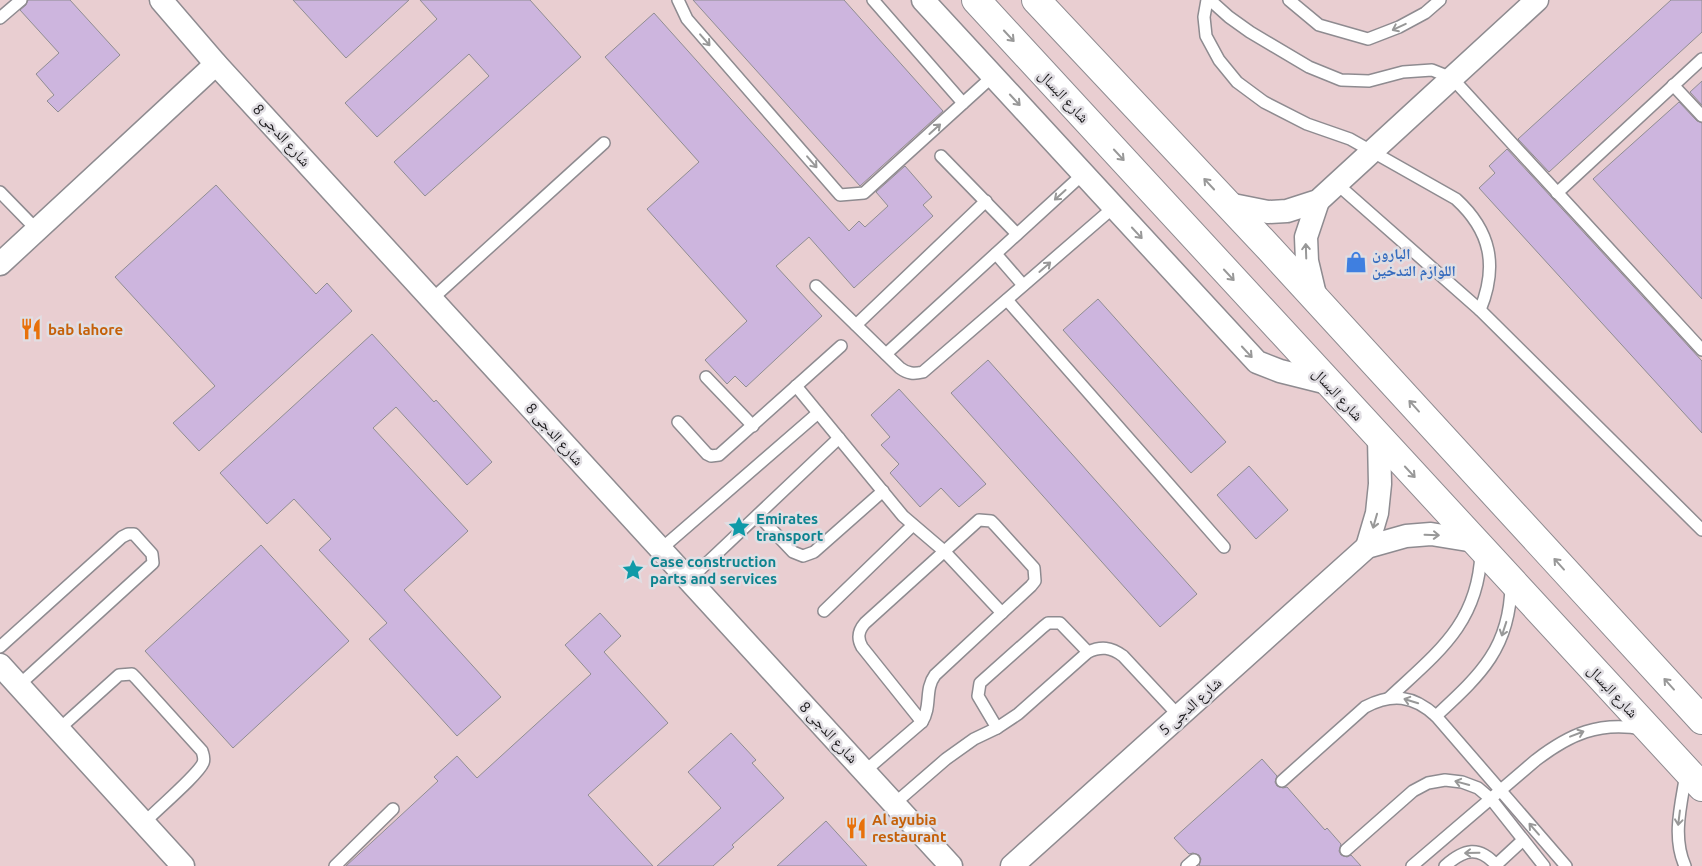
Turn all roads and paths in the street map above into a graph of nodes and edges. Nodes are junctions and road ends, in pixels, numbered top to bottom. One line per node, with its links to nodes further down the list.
1 (21, 0): 12 (lane)
2 (161, 0): 14 (street, شارع الدجى 8)
3 (678, 0): 18 (lane, one-way to 18)
4 (873, 0): 18 (lane)
5 (923, 0): 15 (street)
6 (976, 0): 46 (street, شارع البسال, one-way to 46)
7 (1208, 0): 16 (lane); 21 (lane)
8 (1289, 0): 9 (lane, one-way to 8)
9 (1440, 0)
10 (1537, 0): 16 (street)
11 (1045, 5): 29 (street, one-way to 11)
12 (0, 18)
13 (1702, 59): 17 (lane)
14 (216, 64): 31 (street); 37 (street, شارع الدجى 8)
15 (993, 76): 18 (lane); 23 (street, one-way to 23)
16 (1452, 78): 21 (street); 26 (lane)
17 (1674, 85): 19 (lane); 26 (lane)
18 (963, 103)
19 (1702, 116)
20 (604, 143): 37 (lane)
21 (1372, 151): 24 (street); 40 (lane)
22 (941, 156): 27 (lane)
23 (1083, 174): 30 (street); 32 (lane, one-way to 32)
24 (1336, 184): 28 (street); 40 (lane)
25 (0, 192): 31 (lane)
26 (1557, 193): 43 (lane)
27 (986, 201): 32 (lane); 41 (lane)
28 (1318, 201): 29 (street); 38 (street, one-way to 28)
29 (1228, 204): 38 (street)
30 (1114, 207): 36 (lane, one-way to 30); 46 (street, one-way to 46)
31 (37, 230): 34 (street)
32 (1017, 234): 33 (lane)
33 (996, 254): 36 (lane); 44 (lane)
34 (0, 264)
35 (816, 286): 41 (lane)
36 (1024, 286): 39 (lane)
37 (432, 299): 60 (street, شارع الدجى 8)
38 (1316, 299): 73 (street, one-way to 38)
39 (1007, 300): 44 (lane); 58 (lane)
40 (1480, 310): 56 (lane)
41 (856, 325): 44 (lane)
42 (841, 346): 47 (lane)
43 (1702, 350)
44 (886, 354)
45 (706, 377): 50 (lane)
46 (1328, 383): 52 (street, شارع البسال)
47 (796, 386): 48 (lane); 50 (lane)
48 (818, 413): 51 (lane); 60 (lane)
49 (678, 422): 50 (lane)
50 (753, 426)
51 (839, 438): 53 (lane); 54 (lane)
52 (1379, 438): 57 (street, شارع البسال, one-way to 57); 59 (street, one-way to 59)
53 (883, 491): 54 (lane); 55 (lane)
54 (758, 515): 62 (lane)
55 (913, 525): 61 (lane); 64 (lane)
56 (1702, 530)
57 (1478, 545): 59 (street, شارع الدجى 5, one-way to 57); 63 (street, شارع البسال); 70 (lane)
58 (1224, 547)
59 (1367, 547): 71 (street, شارع الدجى 5)
60 (661, 549): 62 (street, شارع الدجى 8)
61 (944, 551): 65 (lane); 65 (lane); 74 (lane)
62 (689, 580): 78 (street, شارع الدجى 8)
63 (1511, 581): 72 (lane, one-way to 72); 77 (street, شارع البسال)
64 (824, 611)
65 (1002, 613): 74 (lane)
66 (0, 647): 69 (lane)
67 (1088, 652): 71 (lane); 75 (lane); 75 (lane)
68 (0, 664): 69 (street)
69 (19, 685): 76 (street)
70 (1389, 698): 72 (lane, one-way to 70); 80 (lane)
71 (1179, 716): 93 (street, شارع الدجى 5)
72 (1436, 716): 81 (lane)
73 (1702, 720)
74 (922, 722): 78 (lane)
75 (997, 728): 83 (lane)
76 (58, 729): 85 (street); 85 (lane)
77 (1649, 731): 79 (street, شارع البسال); 81 (lane, one-way to 77)
78 (865, 771): 83 (street, شارع الدجى 8)
79 (1694, 778): 99 (lane, one-way to 99)
80 (1282, 781)
81 (1501, 790): 82 (lane); 98 (lane, one-way to 81)
82 (1491, 799): 86 (lane); 87 (lane, one-way to 87); 88 (lane)
83 (894, 804): 92 (street, شارع الدجى 8)
84 (393, 809): 91 (lane)
85 (144, 823): 90 (street)
86 (1523, 840): 89 (lane); 97 (lane)
87 (1346, 850)
88 (1427, 853): 94 (lane); 95 (lane)
89 (1497, 865): 96 (lane, one-way to 96)
90 (183, 866)
91 (334, 866)
92 (952, 866)
93 (1012, 866)
94 (1412, 866)
95 (1440, 866)
96 (1445, 866)
97 (1544, 866)
98 (1566, 866)
99 (1685, 866)

